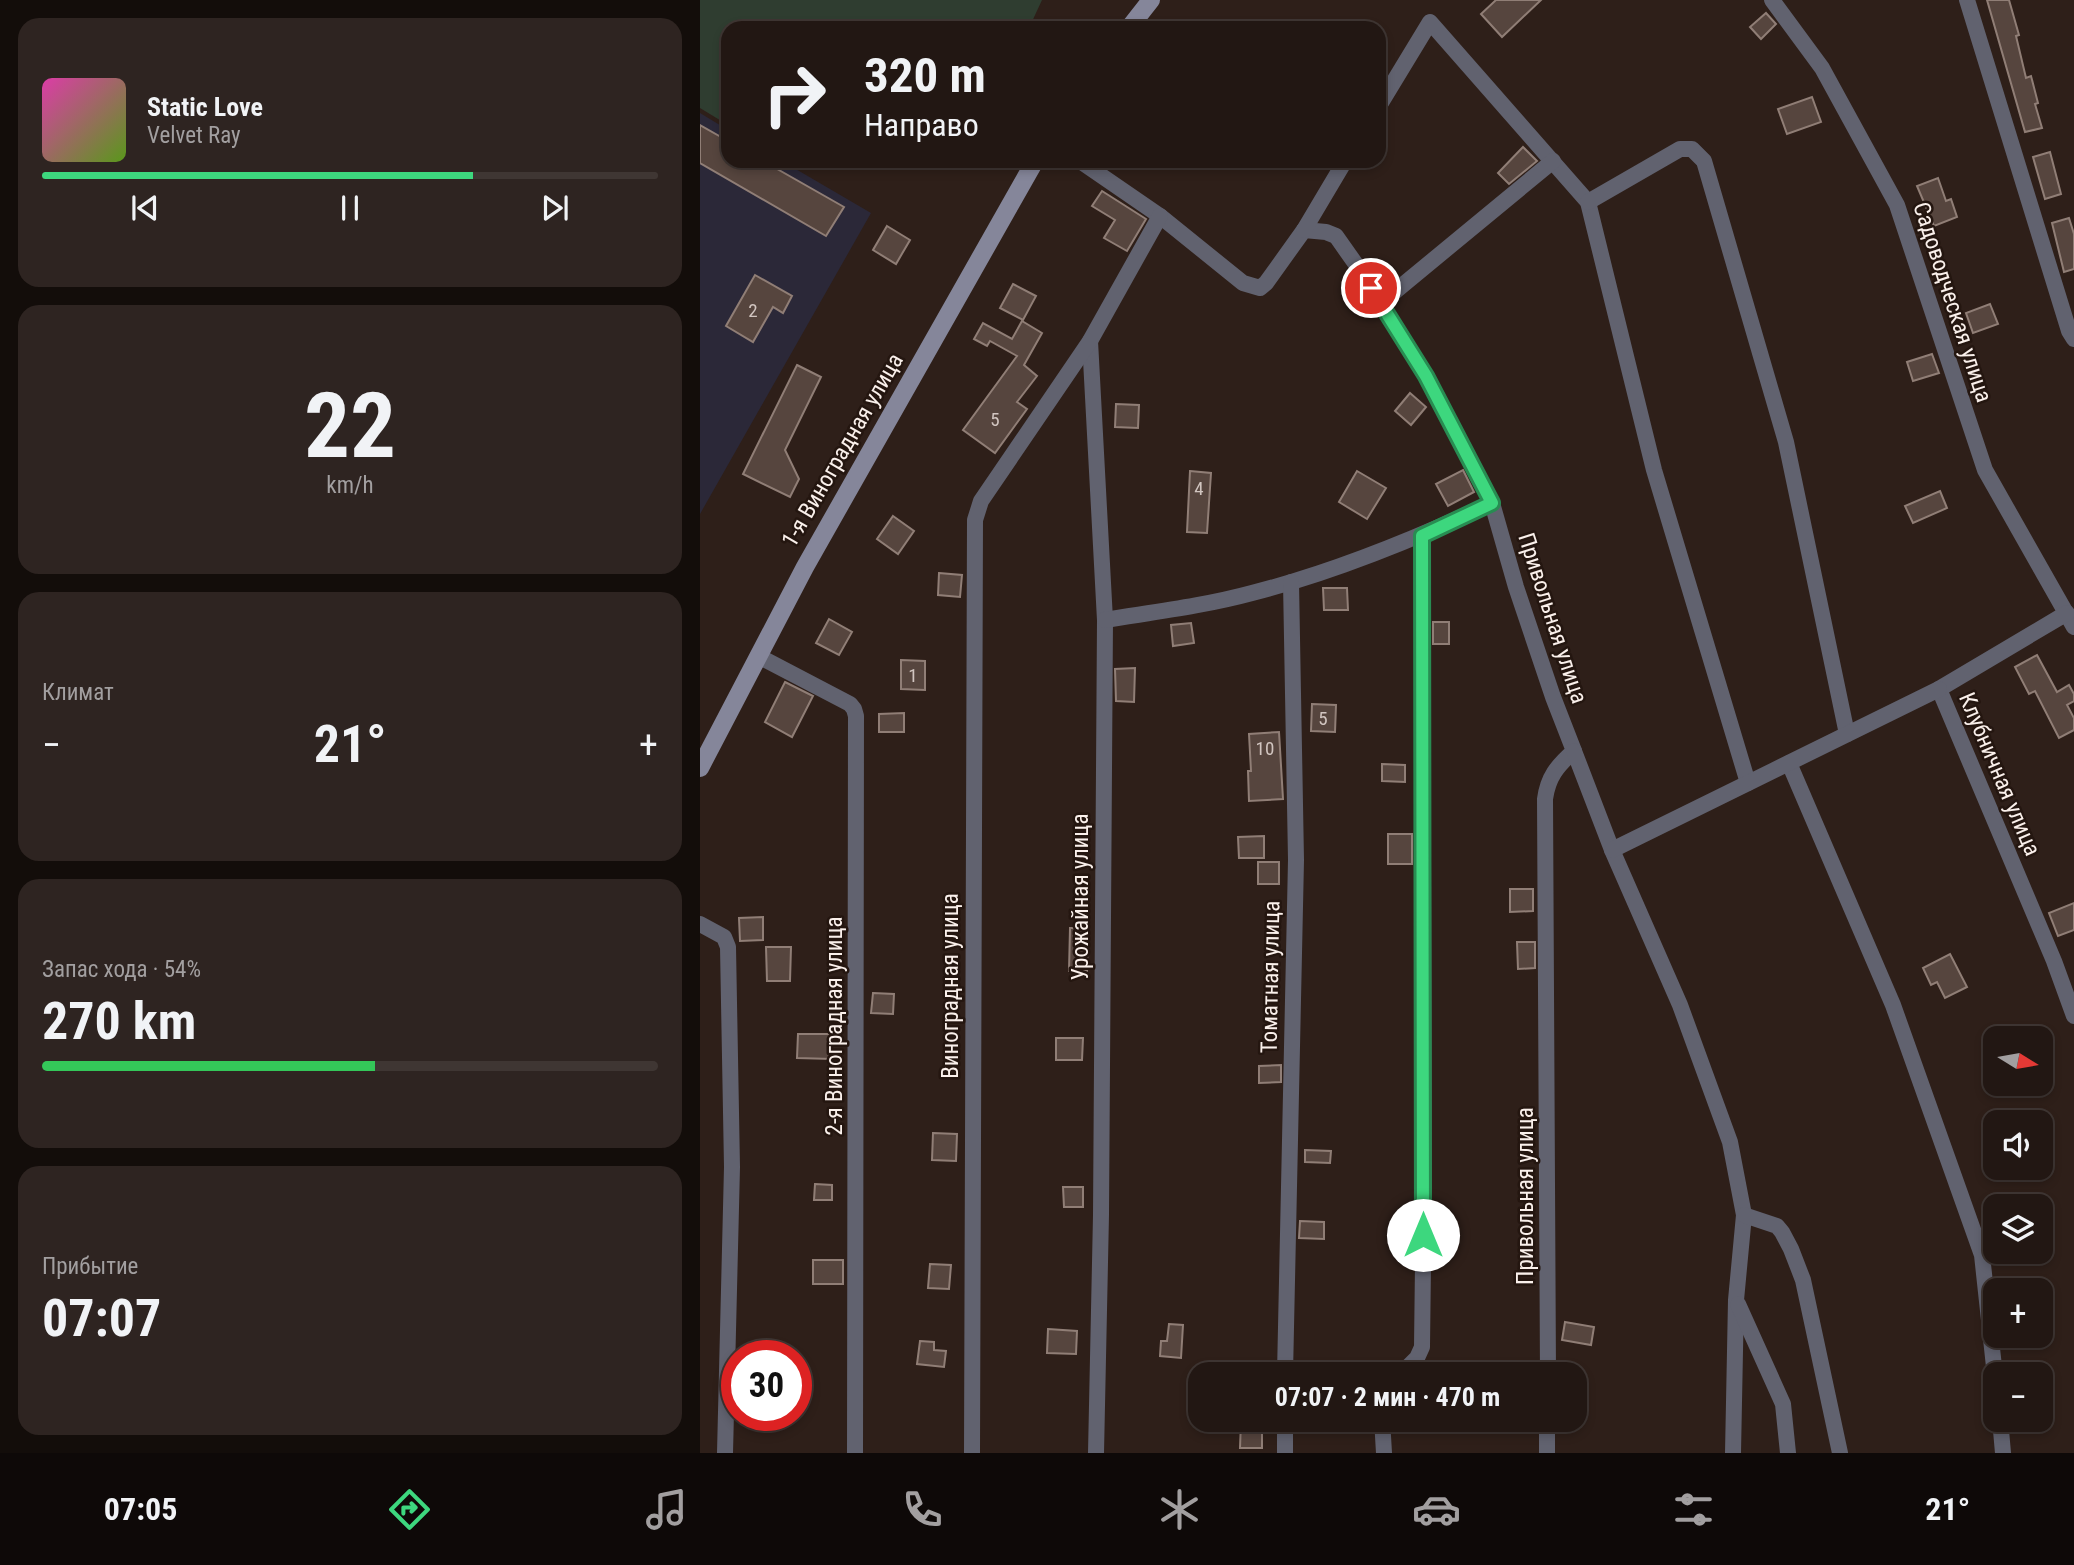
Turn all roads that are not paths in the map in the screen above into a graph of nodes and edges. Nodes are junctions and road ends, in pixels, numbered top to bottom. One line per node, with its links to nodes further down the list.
1 (1152, 0): 4 (main road)
2 (1772, 0): 20 (street, Садоводческая улица)
3 (1967, 0): 14 (street)
4 (1135, 21)
5 (1386, 94): 6 (street)
6 (1553, 162): 10 (street); 13 (street)
7 (1031, 168): 21 (main road, 1-я Виноградная улица)
8 (1090, 168): 11 (street)
9 (1341, 168): 12 (street)
10 (1588, 202): 23 (street); 27 (street)
11 (1160, 216): 12 (street); 15 (street)
12 (1304, 230): 13 (street, Привольная улица)
13 (1381, 303): 16 (street, Привольная улица)
14 (2074, 339)
15 (1090, 341): 19 (street, Урожайная улица); 43 (street, Виноградная улица)
16 (1492, 503): 17 (street); 24 (street, Привольная улица)
17 (1422, 536): 18 (street); 34 (street)
18 (1291, 582): 19 (street); 33 (street, Томатная улица)
19 (1105, 620): 44 (street, Урожайная улица)
20 (2070, 620): 22 (street, Клубничная улица)
21 (758, 656): 26 (main road, 1-я Виноградная улица); 42 (street, 2-я Виноградная улица)
22 (1939, 689): 23 (street); 30 (street, Клубничная улица)
23 (1847, 734): 25 (street)
24 (1574, 751): 28 (street); 35 (street, Привольная улица)
25 (1788, 763): 27 (street); 36 (street)
26 (700, 768)
27 (1748, 783): 28 (street)
28 (1612, 850): 31 (street)
29 (700, 923): 41 (street)
30 (2074, 1016)
31 (1744, 1215): 32 (street); 50 (street)
32 (1736, 1300): 48 (street); 49 (street)
33 (1285, 1362)
34 (1414, 1362)
35 (1548, 1362)
36 (1993, 1362)
37 (1285, 1432): 45 (street)
38 (1383, 1432): 46 (street)
39 (1548, 1432): 47 (street)
40 (2001, 1432): 51 (street)
41 (725, 1453)
42 (855, 1453)
43 (972, 1453)
44 (1096, 1453)
45 (1285, 1453)
46 (1384, 1453)
47 (1547, 1453)
48 (1733, 1453)
49 (1788, 1453)
50 (1840, 1453)
51 (2003, 1453)

